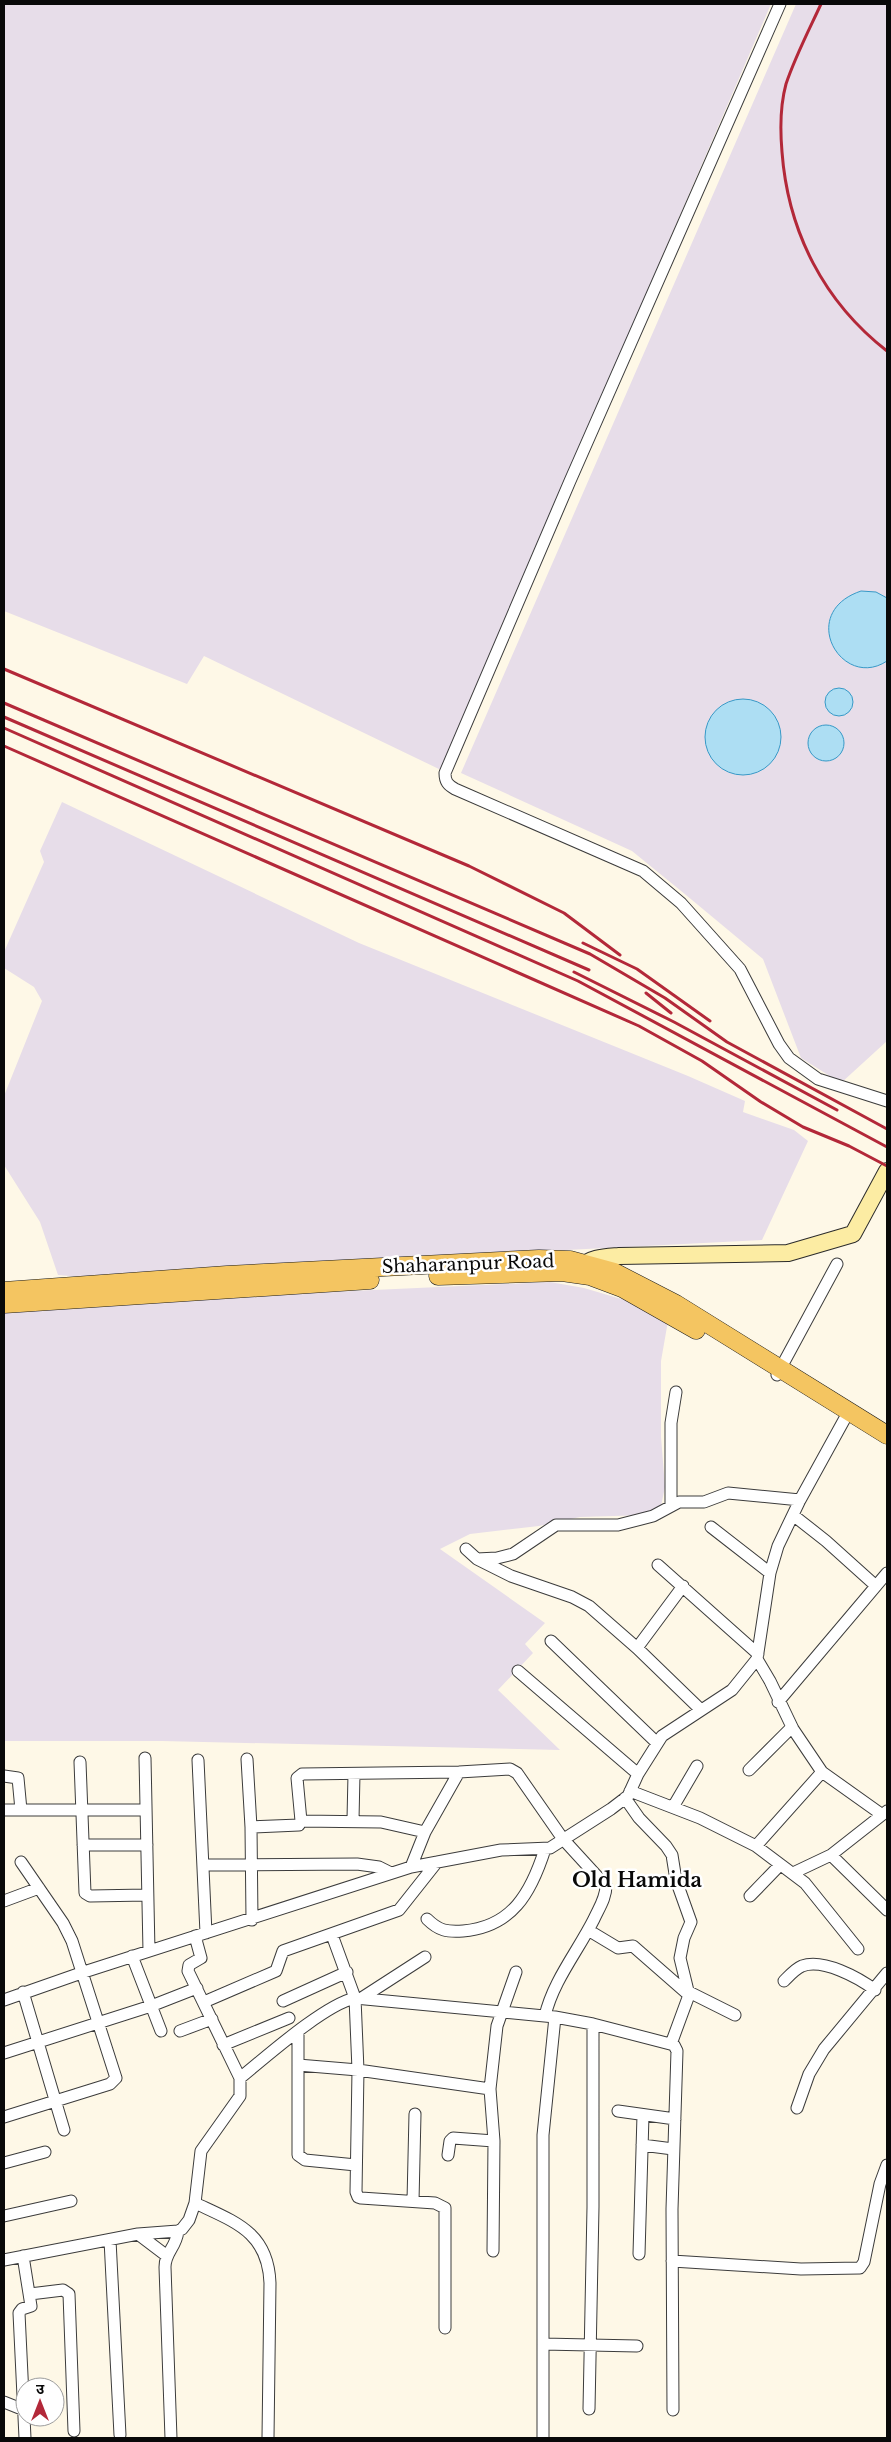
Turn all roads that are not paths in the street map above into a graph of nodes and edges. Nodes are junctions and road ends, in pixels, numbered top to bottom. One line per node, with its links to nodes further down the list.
1 (780, 4): 2 (street)
2 (887, 1101)
3 (887, 1171): 5 (main road)
4 (837, 1264): 8 (street)
5 (580, 1269): 6 (main road, Shaharanpur Road); 7 (main road, Shaharanpur Road); 8 (main road, Shaharanpur Road)
6 (4, 1291)
7 (4, 1304)
8 (778, 1373): 10 (main road, Shaharanpur Road)
9 (676, 1392): 14 (street)
10 (846, 1415): 11 (main road, Shaharanpur Road); 12 (main road, Shaharanpur Road); 13 (street)
11 (887, 1435)
12 (887, 1446)
13 (800, 1500): 14 (street); 15 (street)
14 (671, 1505): 18 (street)
15 (793, 1515): 20 (street); 23 (street)
16 (711, 1527): 20 (street)
17 (466, 1549): 18 (street)
18 (477, 1559): 25 (street)
19 (658, 1565): 22 (street)
20 (770, 1573): 26 (street)
21 (887, 1573): 23 (street)
22 (683, 1586): 25 (street); 26 (street)
23 (876, 1586): 28 (street)
24 (551, 1641): 31 (street)
25 (637, 1648): 29 (street)
26 (757, 1657): 28 (street); 29 (street)
27 (518, 1672): 41 (street)
28 (778, 1702): 30 (street)
29 (701, 1710): 31 (street)
30 (792, 1727): 37 (street); 39 (street)
31 (656, 1742): 41 (street)
32 (145, 1758): 48 (street)
33 (247, 1759): 52 (street)
34 (198, 1760): 63 (street)
35 (80, 1762): 47 (street)
36 (697, 1766): 44 (street)
37 (749, 1770)
38 (459, 1772): 40 (street); 53 (street); 54 (street)
39 (822, 1772): 49 (street); 57 (street)
40 (354, 1774): 50 (street); 51 (street)
41 (638, 1774): 43 (street)
42 (4, 1776): 46 (street)
43 (628, 1795): 44 (street); 54 (street); 90 (street)
44 (673, 1807): 57 (street)
45 (4, 1810): 46 (street)
46 (21, 1810): 47 (street)
47 (82, 1810): 48 (street); 55 (street)
48 (146, 1810): 56 (street)
49 (884, 1813): 59 (street)
50 (353, 1820): 51 (street); 53 (street)
51 (301, 1821): 52 (street)
52 (251, 1827): 62 (street)
53 (426, 1832): 65 (street)
54 (563, 1839): 58 (street); 75 (street)
55 (83, 1845): 56 (street); 69 (street)
56 (147, 1846): 69 (street)
57 (756, 1846): 64 (street)
58 (545, 1849): 61 (street); 73 (street)
59 (831, 1855): 67 (street); 72 (street)
60 (21, 1862): 68 (street)
61 (437, 1862): 65 (street); 77 (street)
62 (252, 1864): 63 (street); 66 (street); 74 (street)
63 (203, 1865): 76 (street)
64 (780, 1865): 67 (street); 70 (street)
65 (411, 1867): 66 (street)
66 (391, 1873): 74 (street)
67 (793, 1873): 78 (street)
68 (40, 1888): 71 (street); 82 (street)
69 (148, 1895): 79 (street)
70 (750, 1896)
71 (4, 1901)
72 (887, 1910)
73 (427, 1919)
74 (252, 1920): 76 (street)
75 (588, 1930): 90 (street); 98 (street)
76 (201, 1935): 79 (street); 87 (street)
77 (332, 1935): 83 (street); 93 (street)
78 (858, 1949)
79 (149, 1951): 80 (street)
80 (132, 1956): 82 (street); 95 (street)
81 (425, 1957): 91 (street)
82 (84, 1972): 89 (street); 101 (street)
83 (347, 1972): 91 (street); 94 (street)
84 (516, 1972): 96 (street)
85 (887, 1973): 88 (street)
86 (784, 1981): 88 (street)
87 (198, 1988): 93 (street); 95 (street)
88 (881, 1988): 115 (street)
89 (23, 1992): 92 (street); 106 (street)
90 (689, 1993): 97 (street); 107 (street)
91 (357, 1999): 96 (street); 105 (street); 111 (street)
92 (4, 2000)
93 (204, 2002): 100 (street)
94 (282, 2002)
95 (150, 2006): 101 (street); 103 (street)
96 (500, 2012): 98 (street); 113 (street)
97 (735, 2015)
98 (550, 2016): 102 (street); 145 (street)
99 (289, 2018): 108 (street)
100 (212, 2019): 104 (street); 108 (street)
101 (100, 2022): 106 (street); 114 (street)
102 (592, 2024): 107 (street); 146 (street)
103 (161, 2031)
104 (180, 2031)
105 (298, 2032): 110 (street); 112 (street)
106 (39, 2042): 109 (street); 114 (street)
107 (671, 2044): 120 (street)
108 (223, 2045): 112 (street)
109 (4, 2053)
110 (298, 2065): 111 (street); 129 (street)
111 (358, 2070): 113 (street); 129 (street)
112 (240, 2078): 132 (street)
113 (490, 2088): 122 (street)
114 (57, 2101): 119 (street); 121 (street)
115 (797, 2108)
116 (618, 2111): 118 (street)
117 (415, 2114): 131 (street)
118 (642, 2115): 120 (street); 123 (street)
119 (4, 2117)
120 (674, 2119): 124 (street)
121 (64, 2130)
122 (494, 2141): 126 (street); 137 (street)
123 (642, 2145): 124 (street); 138 (street)
124 (673, 2148): 142 (street)
125 (44, 2152): 127 (street)
126 (448, 2155)
127 (4, 2163)
128 (887, 2164): 142 (street)
129 (356, 2165): 131 (street)
130 (71, 2201): 133 (street)
131 (413, 2201): 144 (street)
132 (195, 2203): 134 (street); 154 (street)
133 (4, 2216)
134 (178, 2231): 135 (street); 140 (street)
135 (138, 2234): 136 (street); 140 (street)
136 (110, 2240): 139 (street); 152 (street)
137 (493, 2251)
138 (639, 2254)
139 (23, 2256): 141 (street); 143 (street)
140 (167, 2256): 153 (street)
141 (4, 2260)
142 (672, 2261): 150 (street)
143 (30, 2294): 148 (street); 151 (street)
144 (445, 2328)
145 (543, 2344): 146 (street); 155 (street)
146 (590, 2345): 147 (street); 149 (street)
147 (637, 2346)
148 (22, 2377)
149 (589, 2410)
150 (673, 2410)
151 (74, 2431)
152 (120, 2435)
153 (171, 2438)
154 (268, 2438)
155 (543, 2438)

